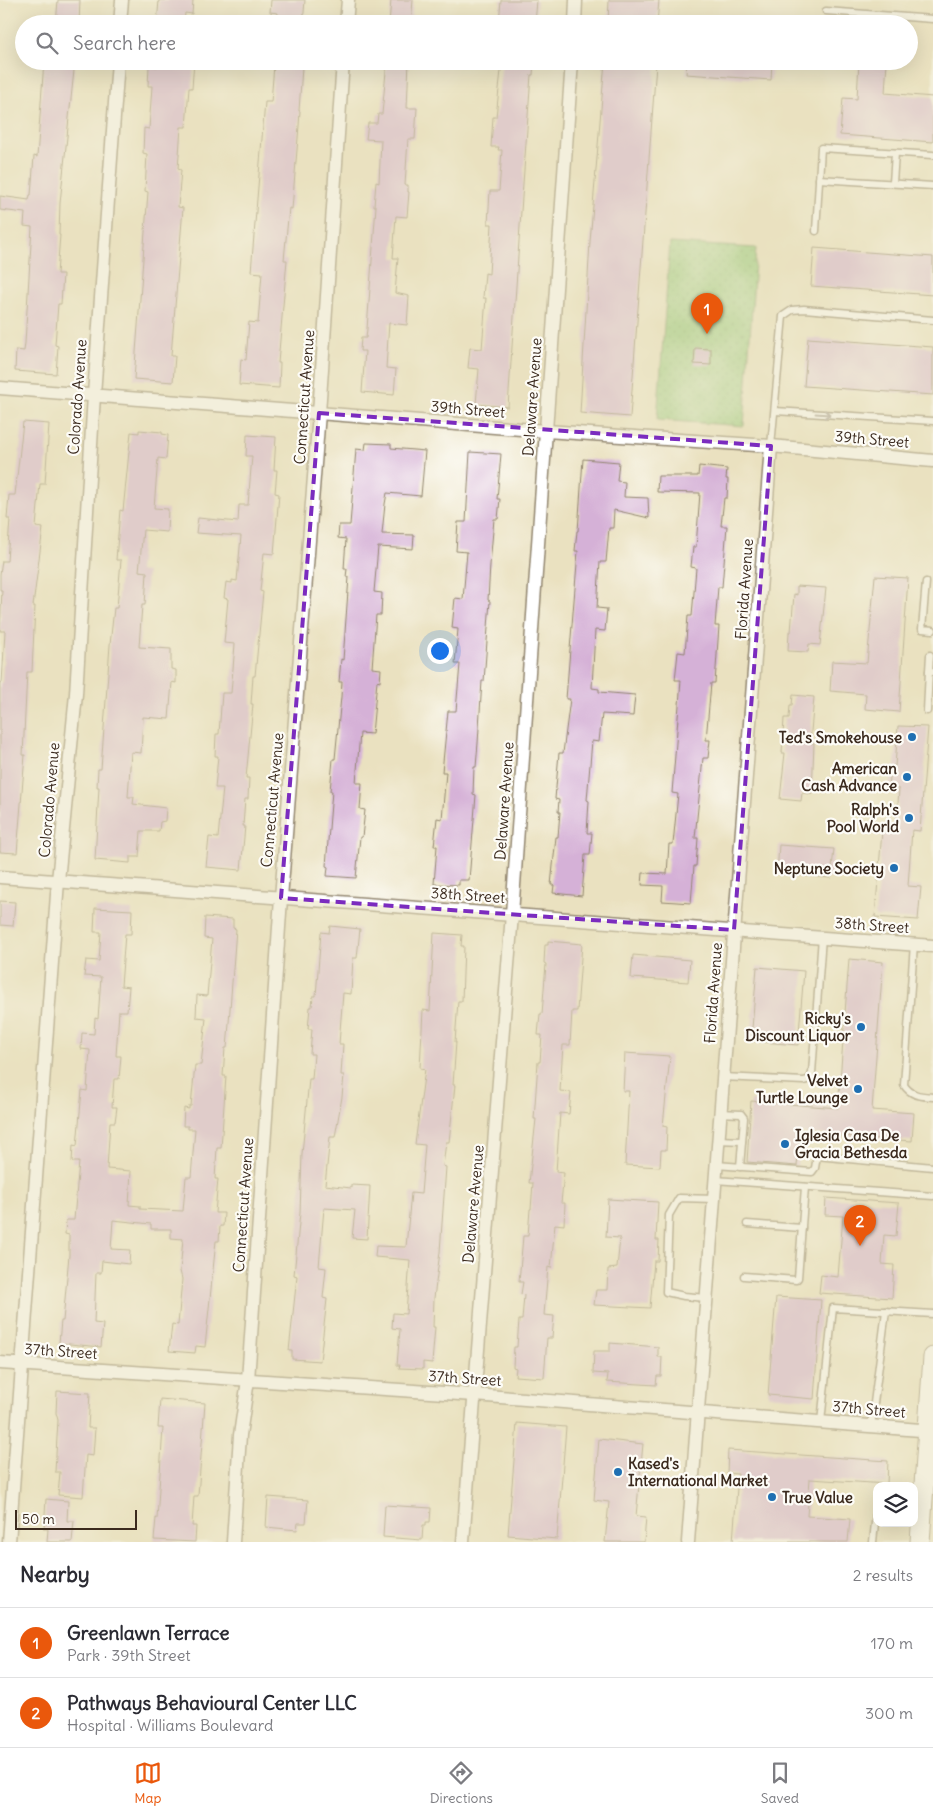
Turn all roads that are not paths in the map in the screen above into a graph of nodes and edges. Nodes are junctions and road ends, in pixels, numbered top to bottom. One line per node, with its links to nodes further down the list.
1 (122, 0): 5 (street)
2 (348, 0): 6 (street)
3 (576, 0): 7 (street)
4 (826, 11): 8 (lane)
5 (121, 15)
6 (347, 15)
7 (575, 15)
8 (880, 15)
9 (918, 18): 10 (lane)
10 (933, 19)
11 (117, 70): 22 (street, Colorado Avenue)
12 (343, 70): 24 (street, Connecticut Avenue)
13 (571, 70): 26 (street, Delaware Avenue)
14 (895, 153): 15 (lane); 16 (lane); 17 (lane)
15 (933, 155)
16 (819, 179): 17 (lane); 19 (lane)
17 (893, 184): 18 (lane)
18 (933, 186)
19 (816, 231)
20 (933, 320): 23 (lane)
21 (0, 388): 22 (street, 39th Street)
22 (94, 395): 24 (street, 39th Street); 35 (street, Colorado Avenue)
23 (775, 411): 25 (lane, one-way to 25); 27 (lane)
24 (319, 413): 26 (street, 39th Street); 36 (street, Connecticut Avenue)
25 (933, 421)
26 (546, 431): 27 (street, 39th Street); 37 (street, Delaware Avenue)
27 (771, 446): 28 (street, 39th Street); 38 (street, Florida Avenue)
28 (933, 461)
29 (926, 582): 30 (lane)
30 (933, 630)
31 (930, 655): 32 (lane)
32 (931, 672): 33 (lane)
33 (926, 711)
34 (0, 877): 35 (street, 38th Street)
35 (58, 882): 36 (street, 38th Street); 62 (street, Colorado Avenue)
36 (281, 898): 37 (street, 38th Street); 63 (street, Connecticut Avenue)
37 (512, 914): 38 (street, 38th Street); 64 (street, Delaware Avenue)
38 (734, 930): 39 (street, 38th Street); 42 (street, Florida Avenue)
39 (822, 937): 40 (street, 38th Street); 42 (lane)
40 (914, 944): 41 (street, 38th Street); 43 (lane)
41 (933, 946)
42 (722, 1077): 44 (street, Florida Avenue)
43 (933, 1097)
44 (720, 1113): 45 (street, Florida Avenue); 46 (lane)
45 (718, 1140): 46 (lane); 47 (street, Florida Avenue)
46 (742, 1141): 49 (lane)
47 (716, 1165): 49 (lane); 50 (street, Florida Avenue)
48 (933, 1166): 49 (lane)
49 (740, 1167)
50 (715, 1180): 51 (lane); 53 (street, Florida Avenue)
51 (805, 1187): 52 (lane); 55 (lane)
52 (933, 1196)
53 (714, 1199): 57 (street, Florida Avenue); 57 (lane)
54 (747, 1224): 55 (lane)
55 (802, 1228): 56 (lane)
56 (744, 1276)
57 (706, 1298): 65 (street, Florida Avenue)
58 (886, 1311): 59 (lane); 66 (lane); 67 (lane)
59 (933, 1314)
60 (933, 1358): 68 (main road)
61 (0, 1363): 62 (street, 37th Street)
62 (22, 1364): 63 (street, 37th Street); 71 (street, Colorado Avenue)
63 (248, 1380): 64 (street, 37th Street); 72 (street, Connecticut Avenue)
64 (474, 1395): 65 (street, 37th Street); 73 (street, Delaware Avenue)
65 (698, 1412): 66 (street, 37th Street); 74 (street, Florida Avenue)
66 (821, 1422): 67 (street, 37th Street)
67 (871, 1426): 68 (street, 37th Street)
68 (930, 1431): 69 (main road)
69 (918, 1507): 76 (main road)
70 (875, 1527): 75 (lane)
71 (9, 1542)
72 (232, 1542)
73 (463, 1542)
74 (688, 1542)
75 (874, 1542)
76 (920, 1542)

